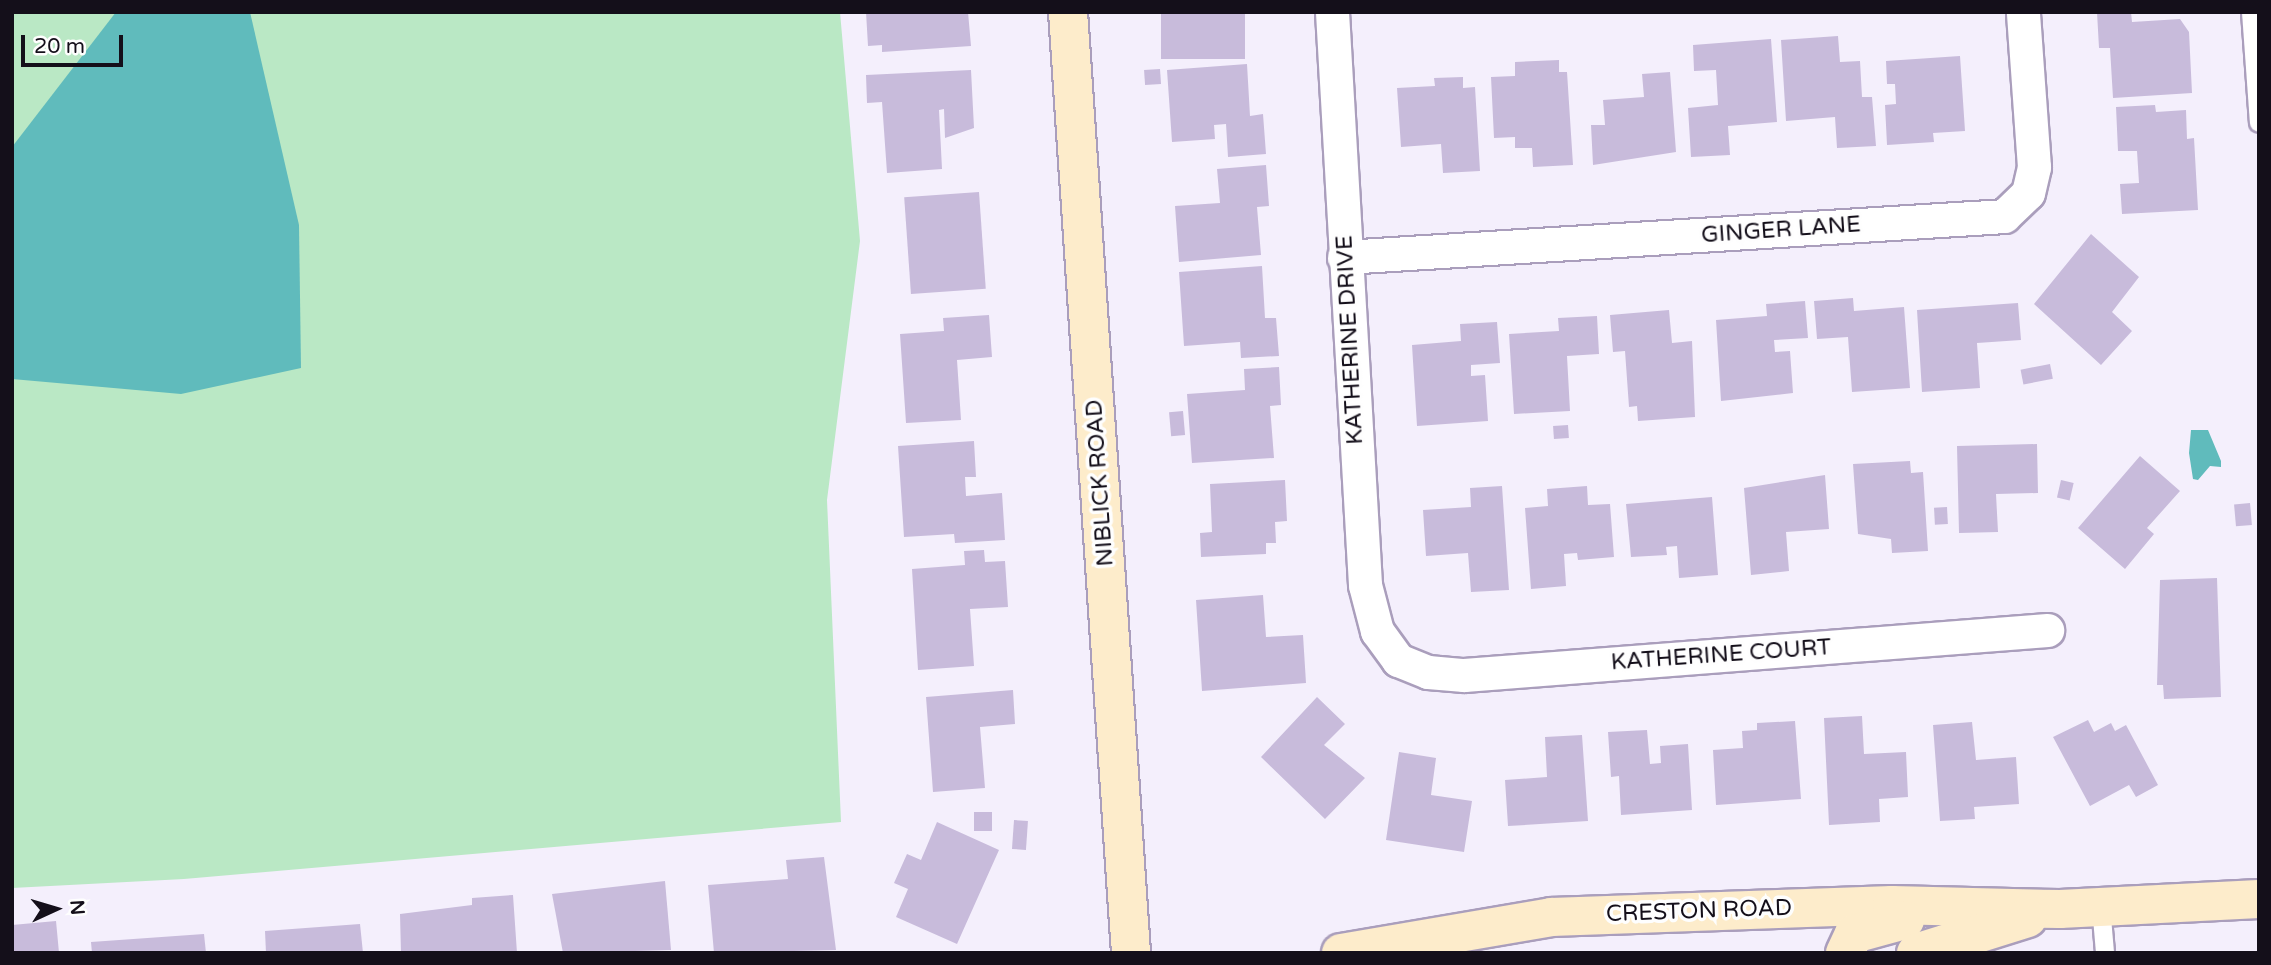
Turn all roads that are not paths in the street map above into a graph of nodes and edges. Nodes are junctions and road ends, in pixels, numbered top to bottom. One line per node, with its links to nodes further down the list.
1 (1068, 12): 13 (main road, NIBLICK ROAD)
2 (1332, 12): 6 (street, KATHERINE DRIVE)
3 (2023, 12): 6 (street, GINGER LANE)
4 (2251, 12): 5 (lane)
5 (2259, 124)
6 (1344, 257): 8 (street, KATHERINE DRIVE)
7 (2047, 630): 8 (street, KATHERINE COURT)
8 (1398, 660)
9 (2259, 899): 10 (main road, CRESTON ROAD)
10 (2101, 906): 12 (main road, CRESTON ROAD); 17 (lane)
11 (1986, 907): 12 (main road, CRESTON ROAD); 14 (main road, CRESTON ROAD); 15 (main road)
12 (2060, 909): 16 (main road, CRESTON ROAD)
13 (1132, 953)
14 (1341, 953)
15 (1845, 953)
16 (1916, 953)
17 (2105, 953)

